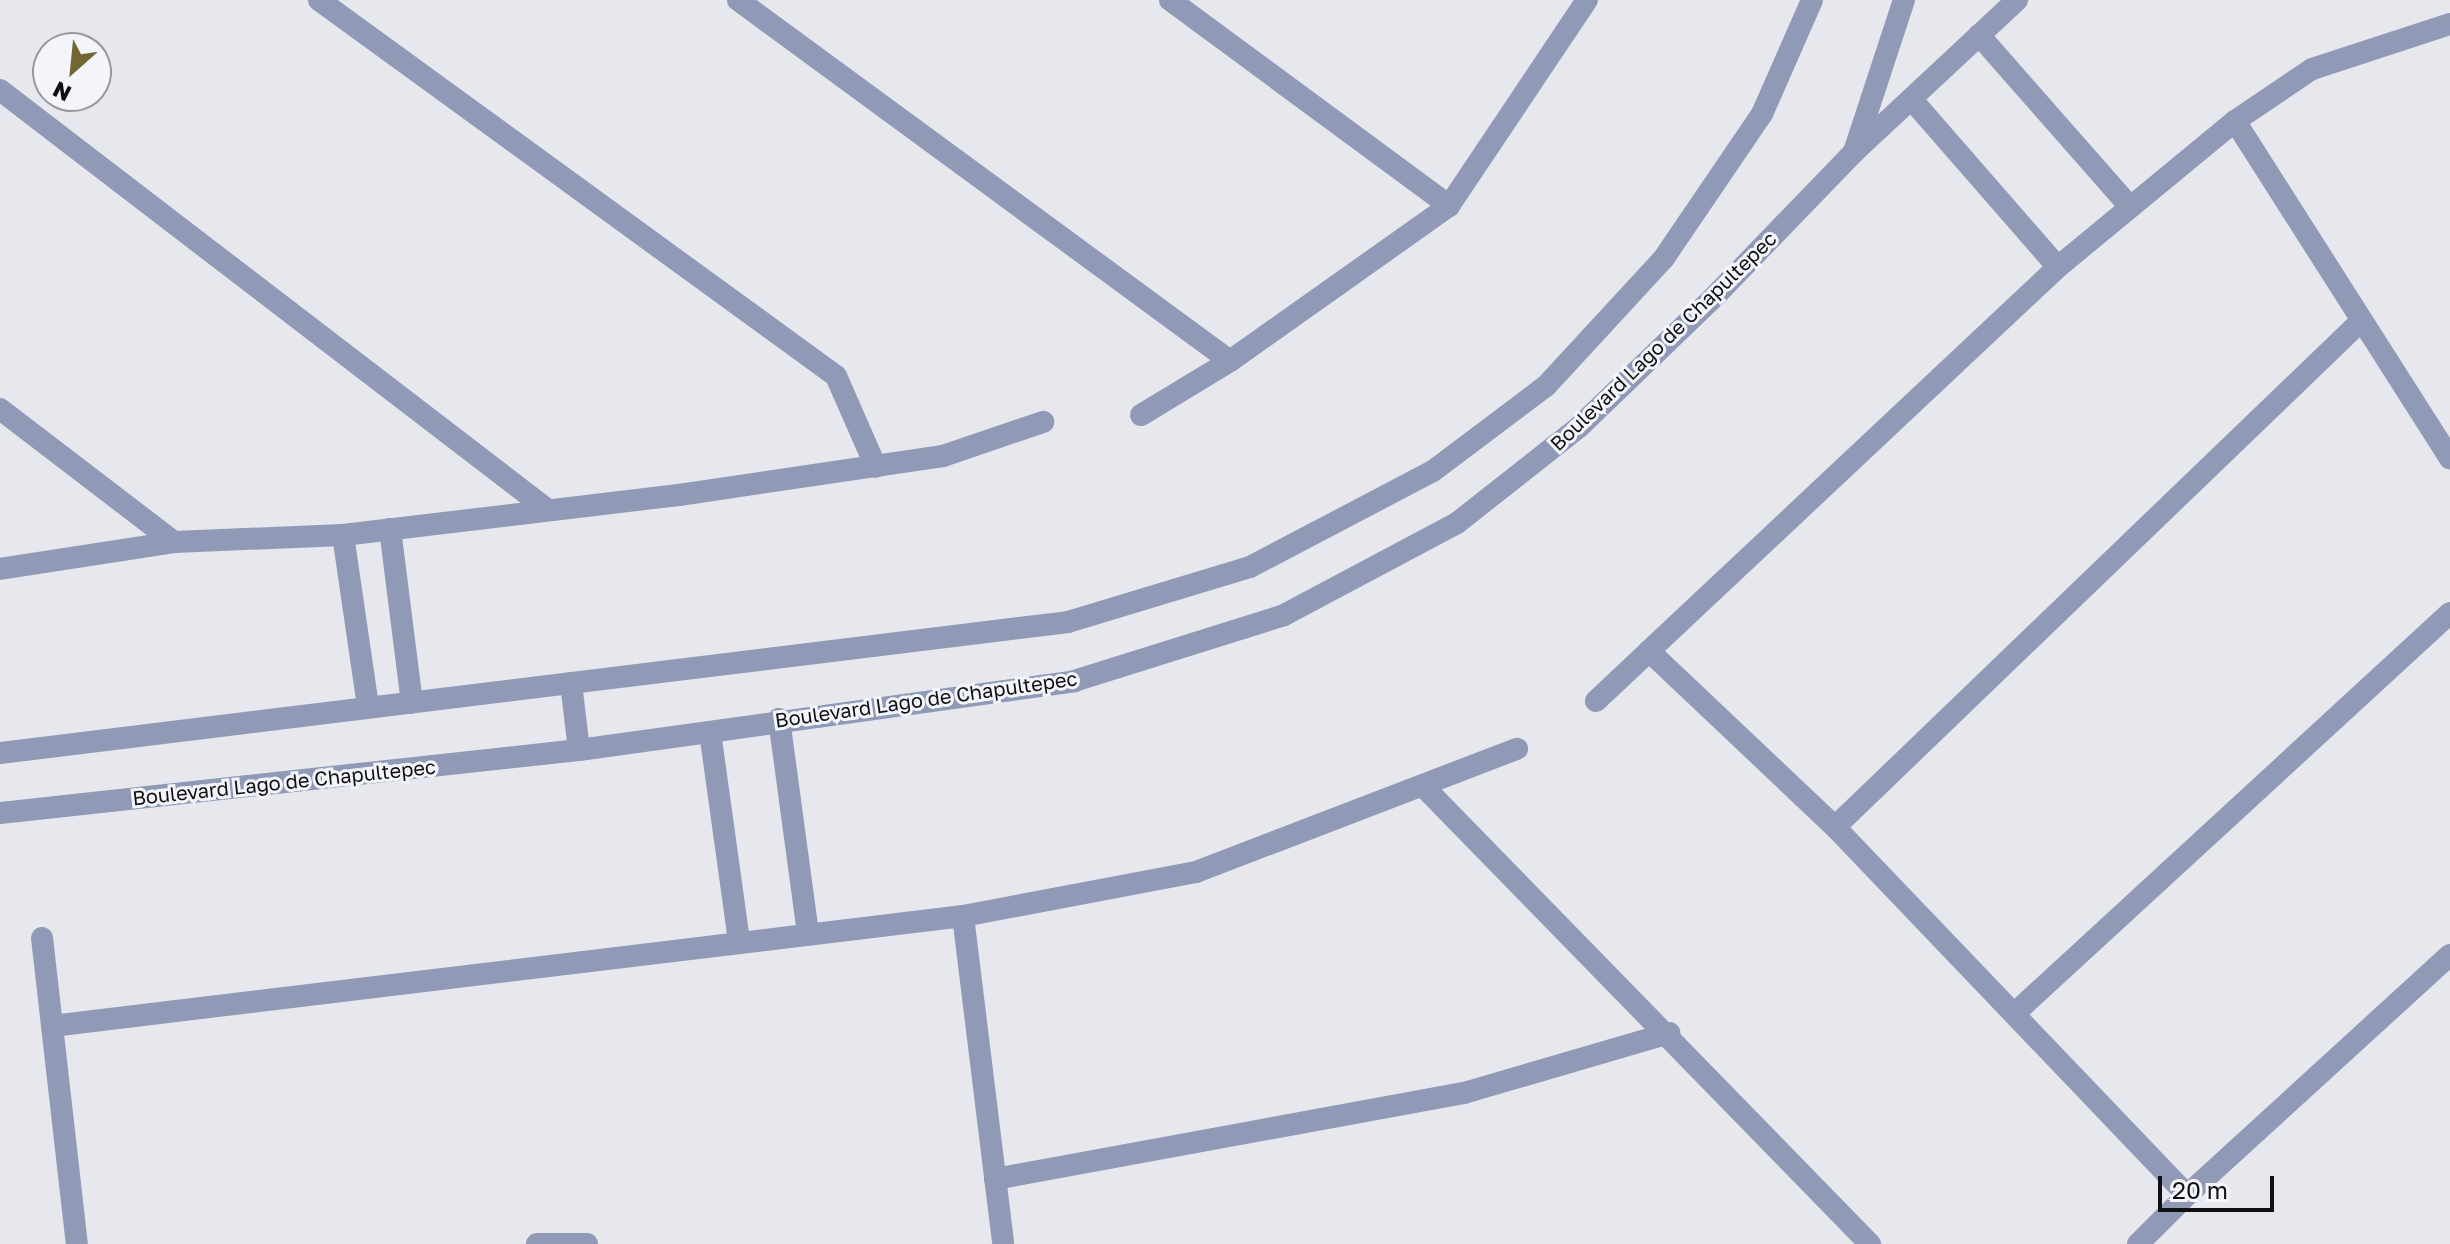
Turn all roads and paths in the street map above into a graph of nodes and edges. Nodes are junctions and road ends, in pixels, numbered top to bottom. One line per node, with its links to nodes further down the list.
1 (319, 0): 23 (street)
2 (738, 0): 18 (street)
3 (1170, 0): 14 (street)
4 (1587, 0): 14 (street)
5 (1812, 0): 31 (street)
6 (1904, 0): 13 (street, Boulevard Lago de Chapultepec)
7 (2017, 0): 9 (street)
8 (2450, 24): 12 (street)
9 (1979, 35): 11 (street); 15 (street)
10 (0, 90): 24 (street)
11 (1913, 101): 13 (street); 16 (street)
12 (2235, 121): 15 (street); 17 (street)
13 (1854, 152): 35 (street, Boulevard Lago de Chapultepec)
14 (1449, 206): 18 (street)
15 (2130, 207): 16 (street)
16 (2058, 267): 30 (street)
17 (2361, 321): 22 (street); 42 (street)
18 (1230, 361): 20 (street)
19 (0, 409): 27 (street)
20 (1141, 415)
21 (1043, 422): 23 (street)
22 (2450, 458)
23 (876, 467): 24 (street)
24 (544, 507): 25 (street)
25 (390, 529): 26 (street); 33 (street)
26 (343, 535): 27 (street); 34 (street)
27 (174, 542): 28 (street)
28 (0, 569)
29 (2450, 613): 48 (street)
30 (1649, 651): 32 (street); 42 (street)
31 (571, 683): 33 (street); 38 (street)
32 (1596, 701)
33 (412, 703): 34 (street)
34 (368, 707): 39 (street)
35 (779, 719): 36 (street, Boulevard Lago de Chapultepec); 44 (street)
36 (710, 732): 38 (street, Boulevard Lago de Chapultepec); 46 (street)
37 (1517, 749): 40 (street)
38 (579, 750): 41 (street, Boulevard Lago de Chapultepec)
39 (0, 753)
40 (1424, 787): 43 (street); 50 (street)
41 (0, 813)
42 (1835, 827): 48 (street)
43 (963, 916): 44 (street); 51 (street)
44 (808, 933): 46 (street)
45 (42, 938): 49 (street)
46 (739, 942): 49 (street)
47 (2450, 955): 52 (street)
48 (2015, 1013): 52 (street)
49 (52, 1026): 53 (street)
50 (1669, 1033): 51 (street); 57 (street)
51 (995, 1179): 56 (street)
52 (2187, 1195): 58 (street)
53 (77, 1244)
54 (537, 1244): 55 (street)
55 (587, 1244)
56 (1003, 1244)
57 (1870, 1244)
58 (2138, 1244)

